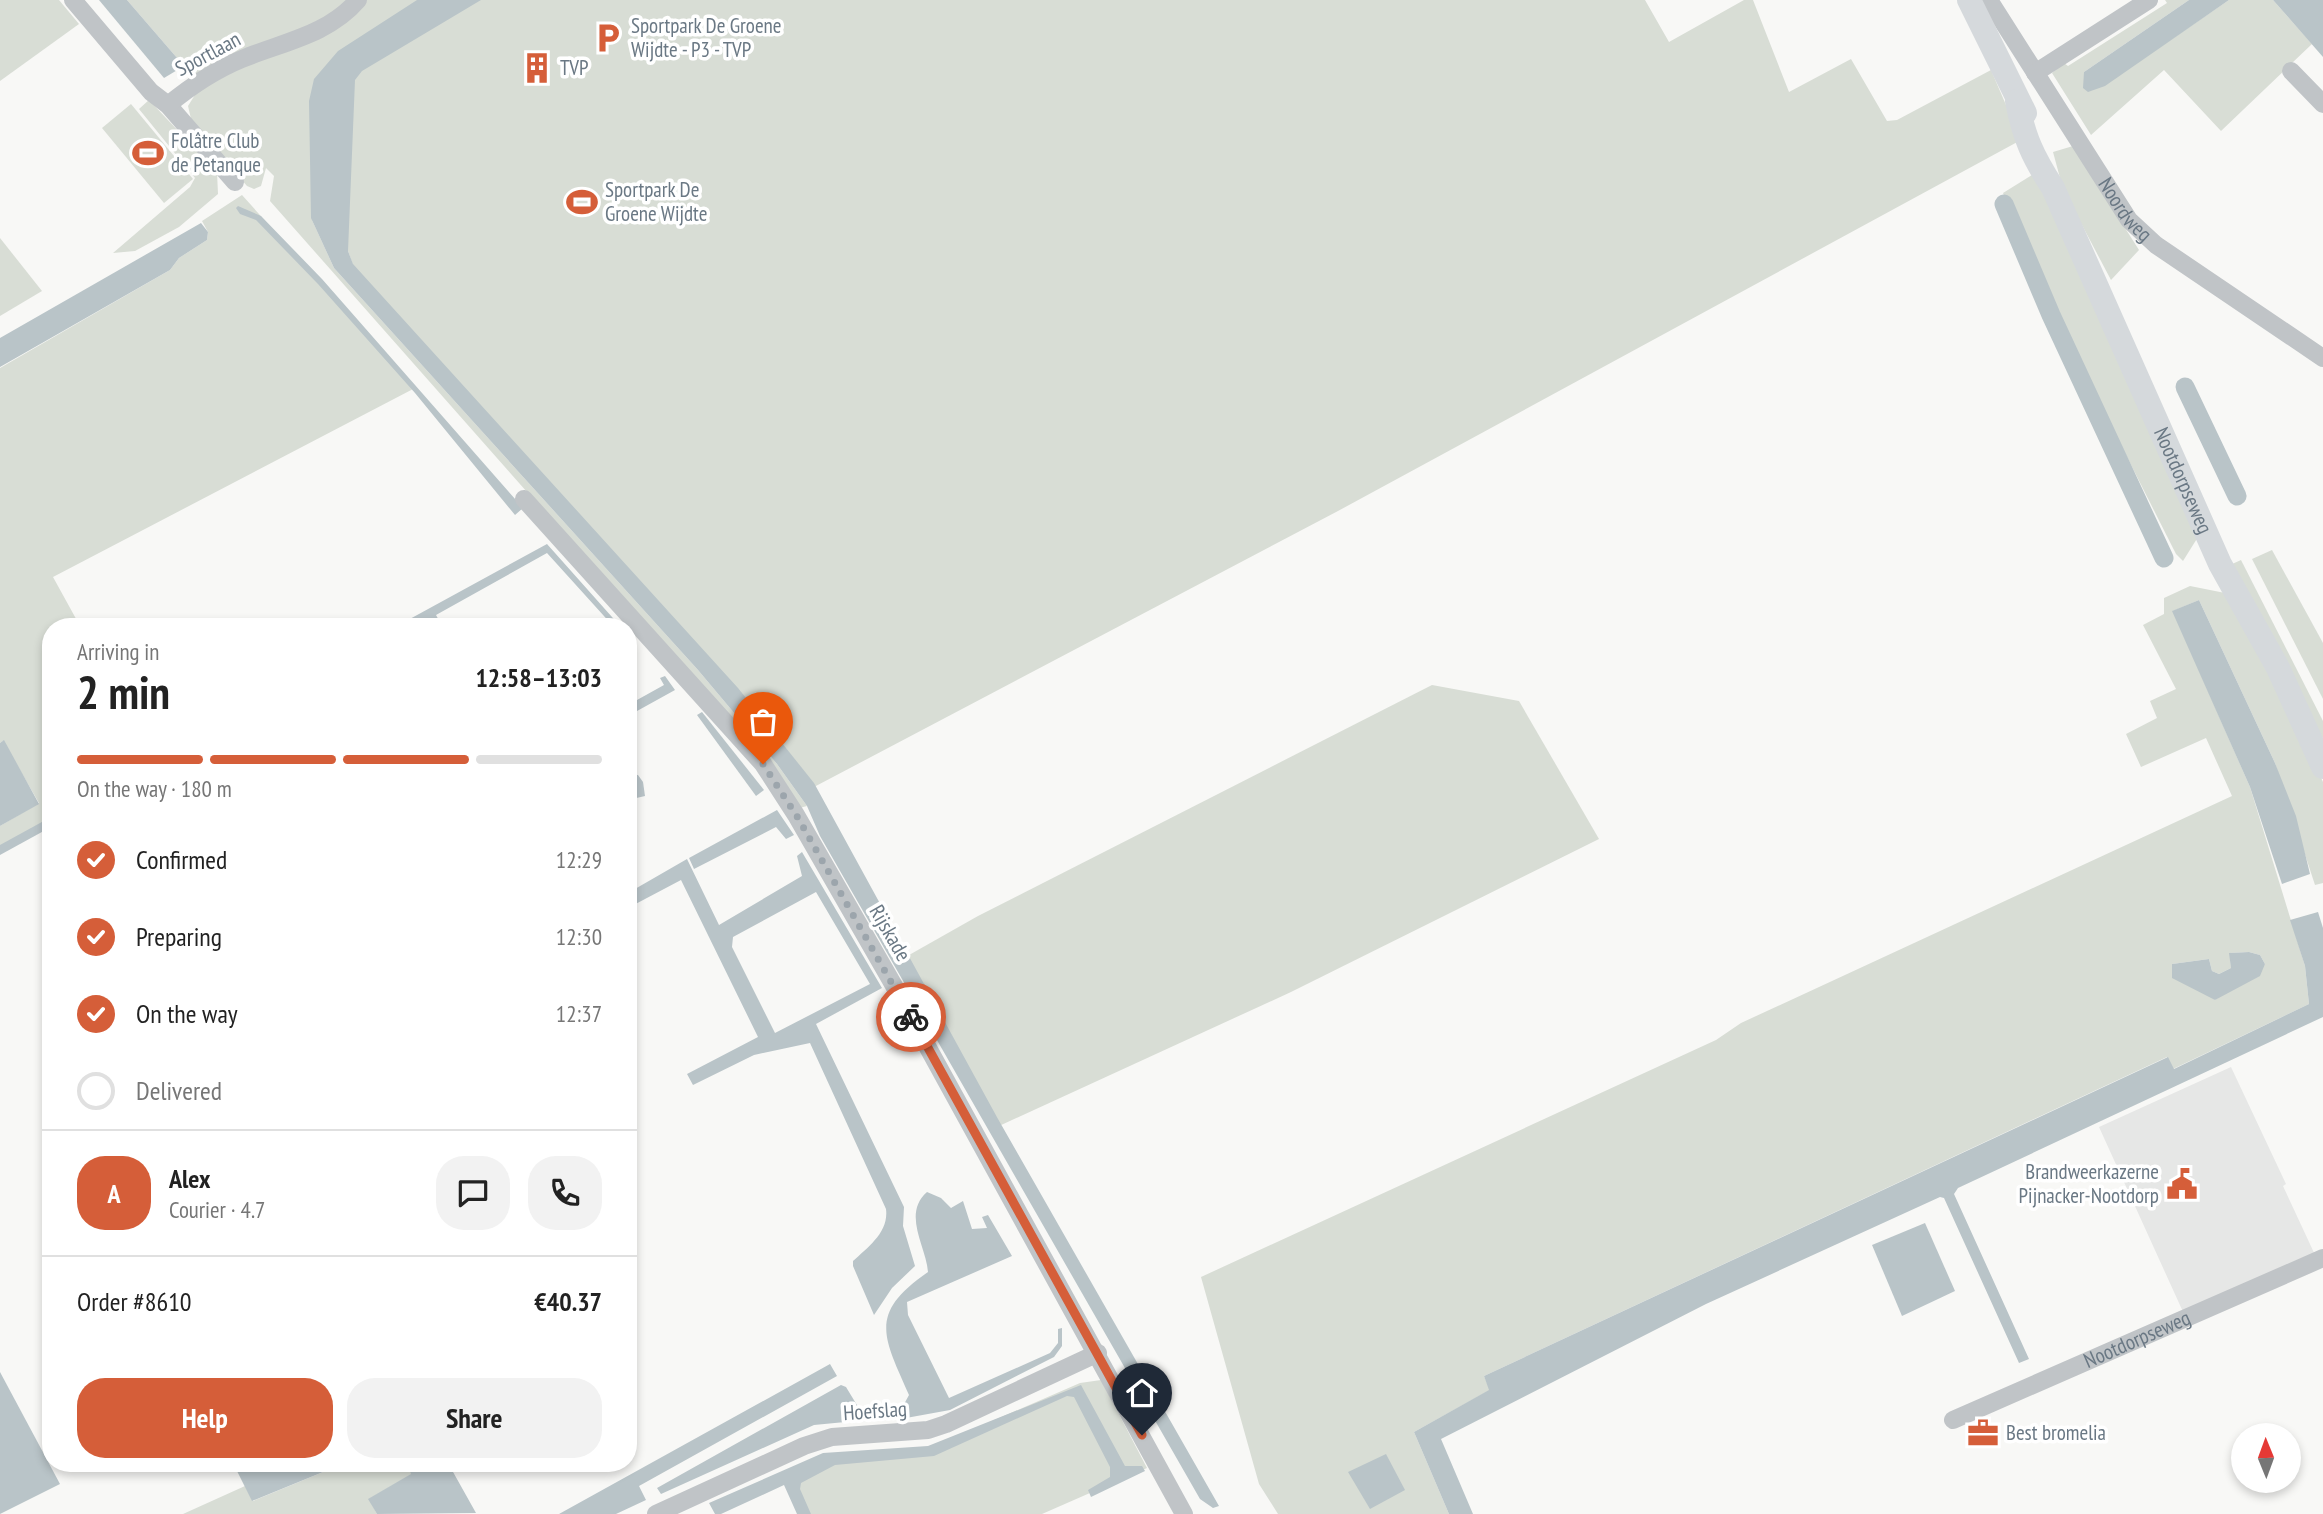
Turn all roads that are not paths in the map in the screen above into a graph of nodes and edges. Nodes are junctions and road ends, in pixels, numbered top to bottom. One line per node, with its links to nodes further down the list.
1 (73, 0): 9 (street, Sportlaan)
2 (358, 0): 9 (street, Sportlaan)
3 (1969, 0): 15 (main road, Nootdorpseweg)
4 (1989, 0): 7 (street, Noordweg)
5 (2149, 0): 7 (street)
6 (2291, 71): 8 (street)
7 (2035, 73): 11 (street, Noordweg)
8 (2323, 104)
9 (168, 105): 10 (street)
10 (235, 183)
11 (2323, 358)
12 (524, 499): 13 (street, Rijskade)
13 (631, 618)
14 (637, 624): 17 (street, Rijskade)
15 (2323, 767)
16 (2323, 1258): 18 (street, Nootdorpseweg)
17 (1098, 1353): 19 (street, Hoefslag); 20 (street, Rijskade)
18 (1953, 1420)
19 (656, 1514)
20 (1184, 1514)

